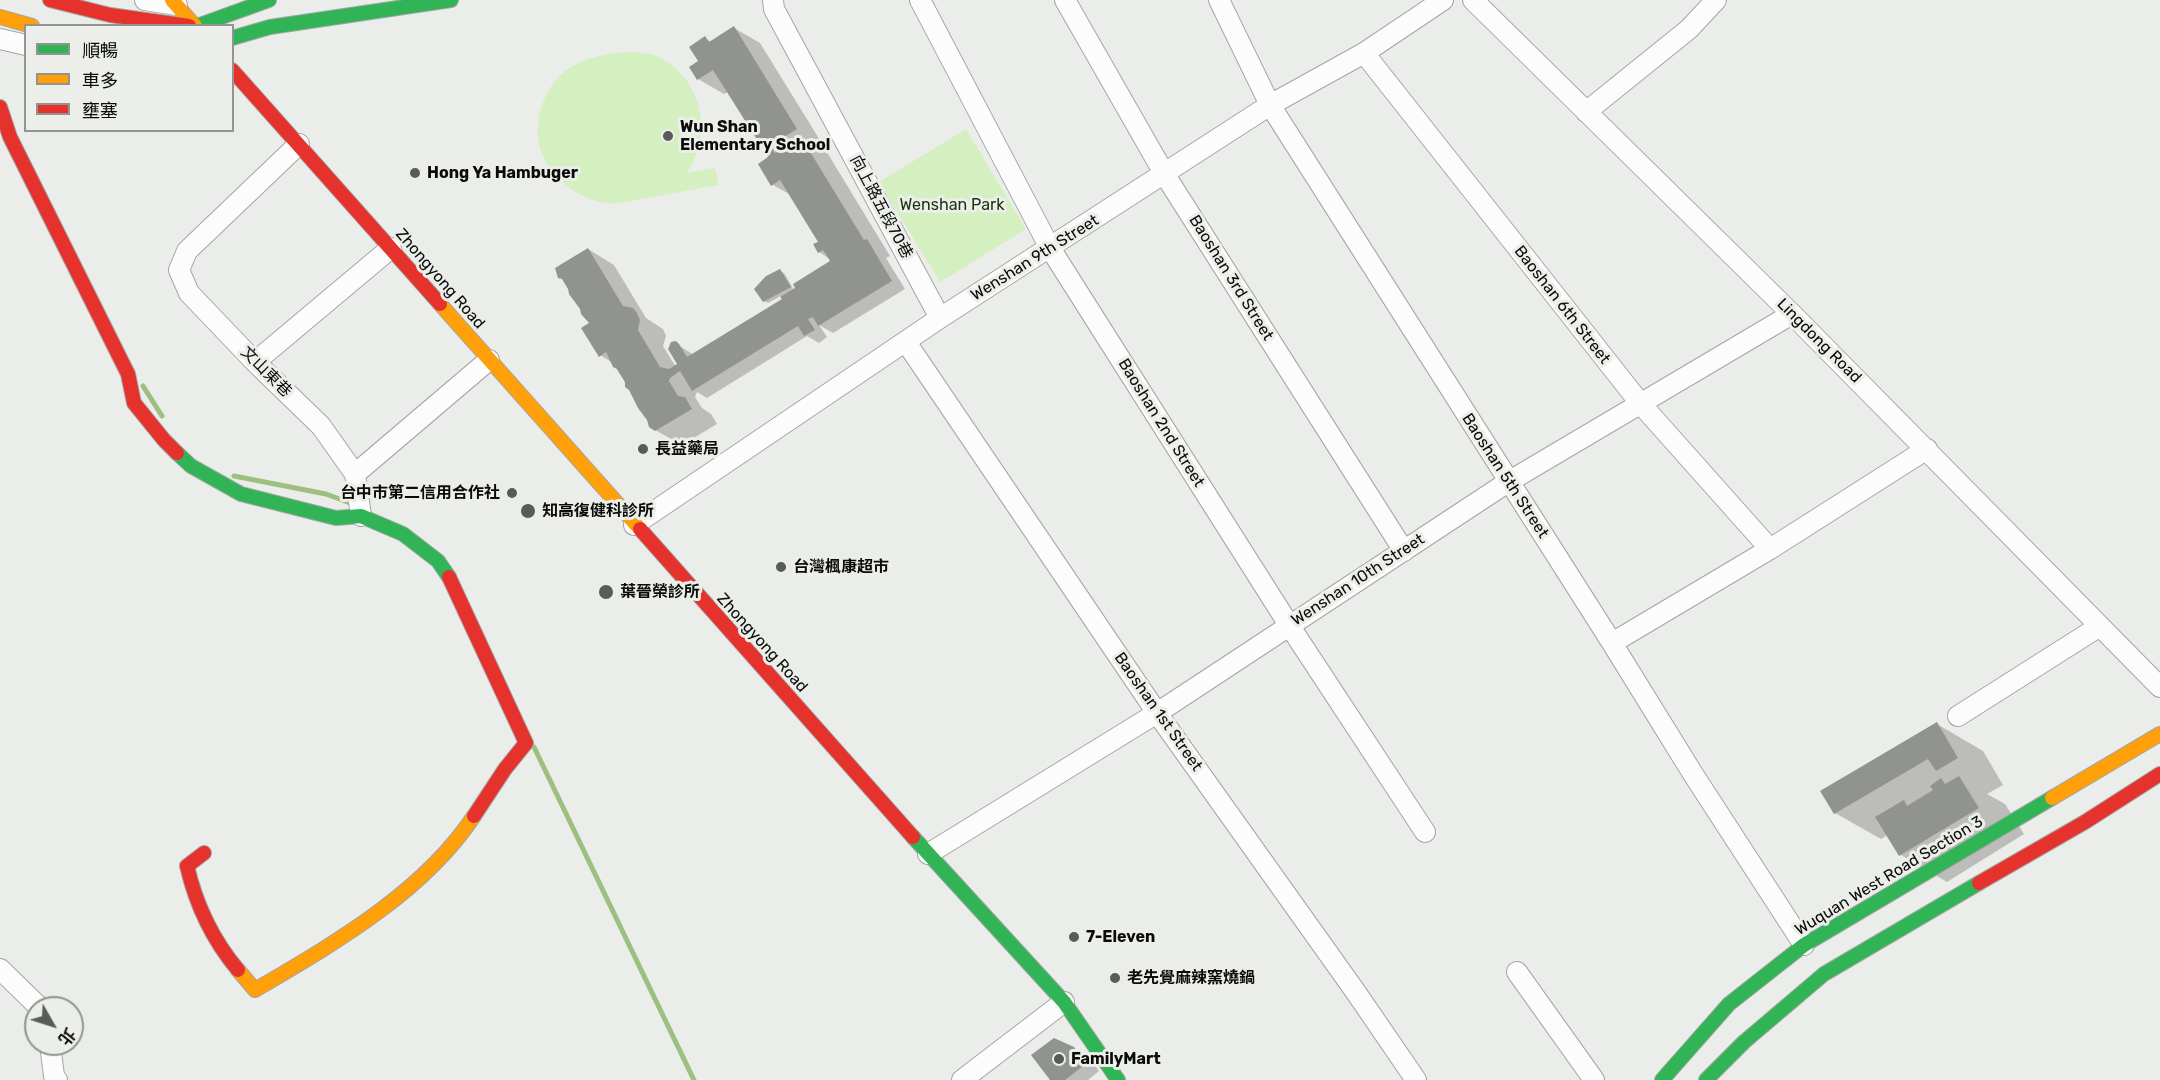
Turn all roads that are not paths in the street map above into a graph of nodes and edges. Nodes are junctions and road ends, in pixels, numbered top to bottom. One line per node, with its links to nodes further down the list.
1 (50, 0): 15 (main road)
2 (145, 0): 12 (street)
3 (269, 0): 17 (main road)
4 (451, 0): 18 (main road)
5 (773, 0): 31 (street, 向上路五段70巷)
6 (920, 0): 29 (street, Baoshan 2nd Street)
7 (1065, 0): 27 (street, Baoshan 3rd Street)
8 (1219, 0): 23 (street, Baoshan 5th Street)
9 (1443, 0): 21 (street, Wenshan 9th Street)
10 (1473, 0): 25 (street, Lingdong Road)
11 (1716, 0): 25 (street)
12 (175, 3): 16 (main road)
13 (0, 17): 14 (main road)
14 (25, 24)
15 (175, 24)
16 (194, 24)
17 (201, 24)
18 (234, 37)
19 (0, 39): 20 (street)
20 (24, 45)
21 (1364, 52): 23 (street, Wenshan 9th Street); 35 (street, Baoshan 6th Street)
22 (234, 72): 26 (main road, Zhongyong Road)
23 (1270, 105): 27 (street, Wenshan 9th Street); 38 (street, Baoshan 5th Street)
24 (0, 107): 39 (main road)
25 (1586, 112): 30 (street, Lingdong Road)
26 (299, 144): 28 (main road, Zhongyong Road); 34 (street, 文山東巷)
27 (1165, 175): 29 (street, Wenshan 9th Street); 42 (street, Baoshan 3rd Street)
28 (391, 248): 33 (main road, Zhongyong Road); 34 (street)
29 (1050, 248): 31 (street, Wenshan 9th Street); 43 (street, Baoshan 2nd Street)
30 (1792, 314): 35 (street, Wenshan 10th Street); 36 (street, Lingdong Road)
31 (940, 318): 32 (street, Wenshan 9th Street)
32 (906, 342): 40 (street, Wenshan 9th Street); 47 (street, Baoshan 1st Street)
33 (489, 360): 37 (street); 40 (main road, Zhongyong Road)
34 (255, 362): 37 (street, 文山東巷)
35 (1640, 403): 38 (street, Wenshan 10th Street); 41 (street, Baoshan 6th Street)
36 (1927, 449): 41 (street); 44 (street, Lingdong Road)
37 (355, 474): 39 (street)
38 (1508, 482): 42 (street, Wenshan 10th Street); 45 (street, Baoshan 5th Street)
39 (361, 516): 52 (main road)
40 (634, 525): 53 (main road, Zhongyong Road)
41 (1770, 549): 45 (street)
42 (1404, 551): 43 (street, Wenshan 10th Street)
43 (1289, 625): 47 (street, Wenshan 10th Street); 51 (street, Baoshan 2nd Street)
44 (2100, 626): 46 (street, Lingdong Road); 48 (street)
45 (1612, 643): 54 (street, Baoshan 5th Street)
46 (2160, 687)
47 (1157, 713): 53 (street, Wenshan 10th Street); 63 (street, Baoshan 1st Street)
48 (1958, 716)
49 (2160, 734): 54 (main road, Wuquan West Road Section 3)
50 (2160, 774): 66 (main road)
51 (1425, 832)
52 (204, 853)
53 (928, 854): 58 (main road, Zhongyong Road)
54 (1804, 945): 65 (main road, Wuquan West Road Section 3)
55 (0, 969): 57 (street)
56 (1517, 972): 64 (street)
57 (28, 996)
58 (1064, 1002): 61 (street); 62 (main road, Zhongyong Road)
59 (52, 1056): 60 (street)
60 (57, 1080)
61 (962, 1080)
62 (1118, 1080)
63 (1416, 1080)
64 (1594, 1080)
65 (1662, 1080)
66 (1706, 1080)

